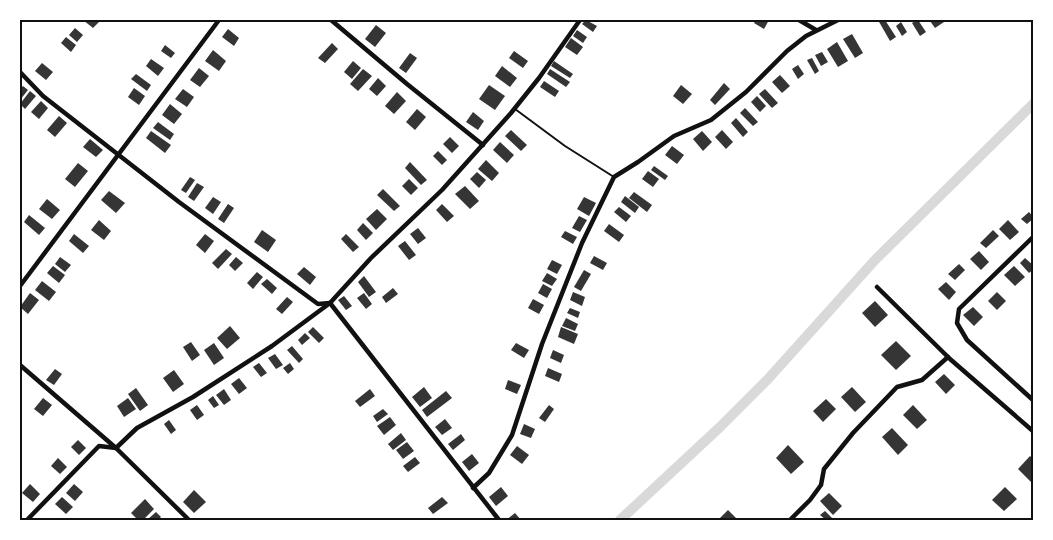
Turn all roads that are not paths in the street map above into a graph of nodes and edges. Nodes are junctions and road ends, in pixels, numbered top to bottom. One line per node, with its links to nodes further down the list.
1 (219, 20): 10 (street)
2 (331, 20): 9 (street)
3 (580, 20): 8 (street)
4 (799, 20): 6 (street)
5 (838, 20): 6 (street)
6 (816, 30): 11 (street)
7 (20, 72): 10 (street)
8 (514, 109): 9 (street); 11 (lane)
9 (483, 145): 15 (street)
10 (118, 154): 13 (street); 15 (street)
11 (614, 177): 21 (street)
12 (1034, 236): 18 (street)
13 (20, 286)
14 (877, 287): 16 (street)
15 (330, 303): 20 (street); 21 (street)
16 (948, 357): 19 (street); 25 (street)
17 (20, 364): 20 (street)
18 (1034, 401)
19 (1034, 432)
20 (116, 448): 22 (street); 23 (street)
21 (473, 488): 24 (street)
22 (27, 520)
23 (189, 520)
24 (499, 520)
25 (790, 520)

